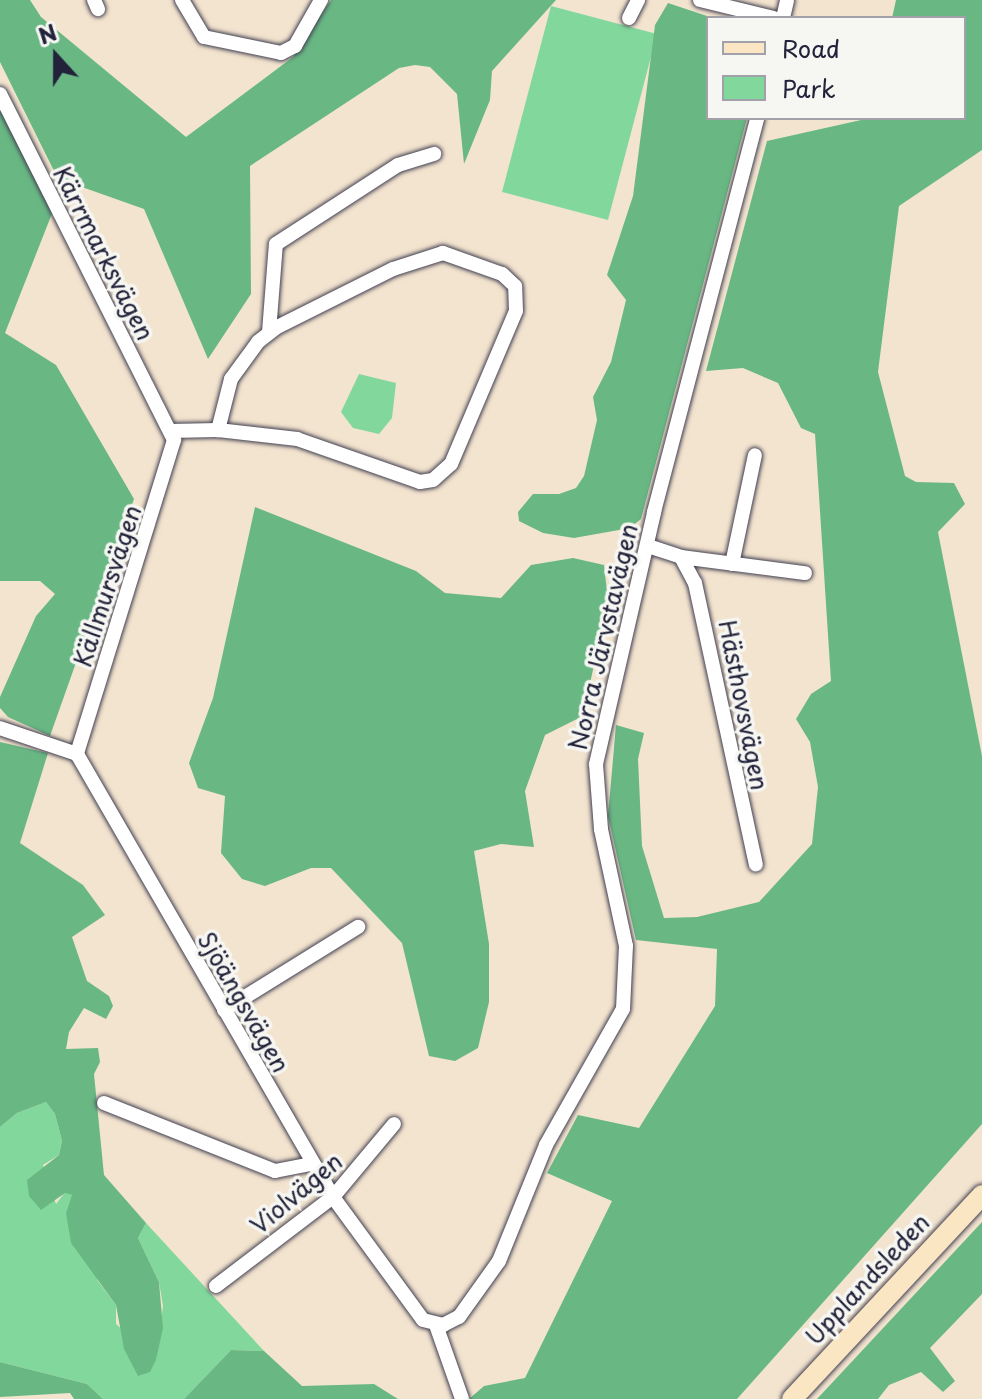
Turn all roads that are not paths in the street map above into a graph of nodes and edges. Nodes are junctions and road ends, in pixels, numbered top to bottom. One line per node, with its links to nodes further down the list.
1 (182, 0): 2 (street)
2 (321, 0)
3 (638, 0): 6 (street)
4 (700, 0): 5 (street)
5 (766, 16)
6 (629, 18)
7 (0, 94): 12 (street, Kärrmarksvägen)
8 (756, 120): 14 (street, Norra Järvstavägen)
9 (434, 154): 10 (street)
10 (269, 332): 11 (street); 11 (street)
11 (218, 430): 12 (street)
12 (170, 431): 19 (street, Källmursvägen)
13 (755, 455): 16 (street)
14 (648, 546): 15 (street); 29 (street, Norra Järvstavägen)
15 (681, 557): 16 (street); 20 (street, Hästhovsvägen)
16 (732, 564): 17 (street)
17 (805, 573)
18 (0, 728): 19 (street)
19 (77, 754): 22 (street, Sjöängsvägen)
20 (756, 864)
21 (358, 927): 22 (street)
22 (224, 1010): 25 (street, Sjöängsvägen)
23 (104, 1103): 25 (street)
24 (394, 1124): 27 (street, Violvägen)
25 (312, 1164): 27 (street, Sjöängsvägen)
26 (982, 1195): 31 (street, Upplandsleden)
27 (333, 1197): 28 (street, Violvägen); 29 (street, Sjöängsvägen)
28 (216, 1286)
29 (436, 1325): 30 (street)
30 (462, 1399)
31 (792, 1399)

